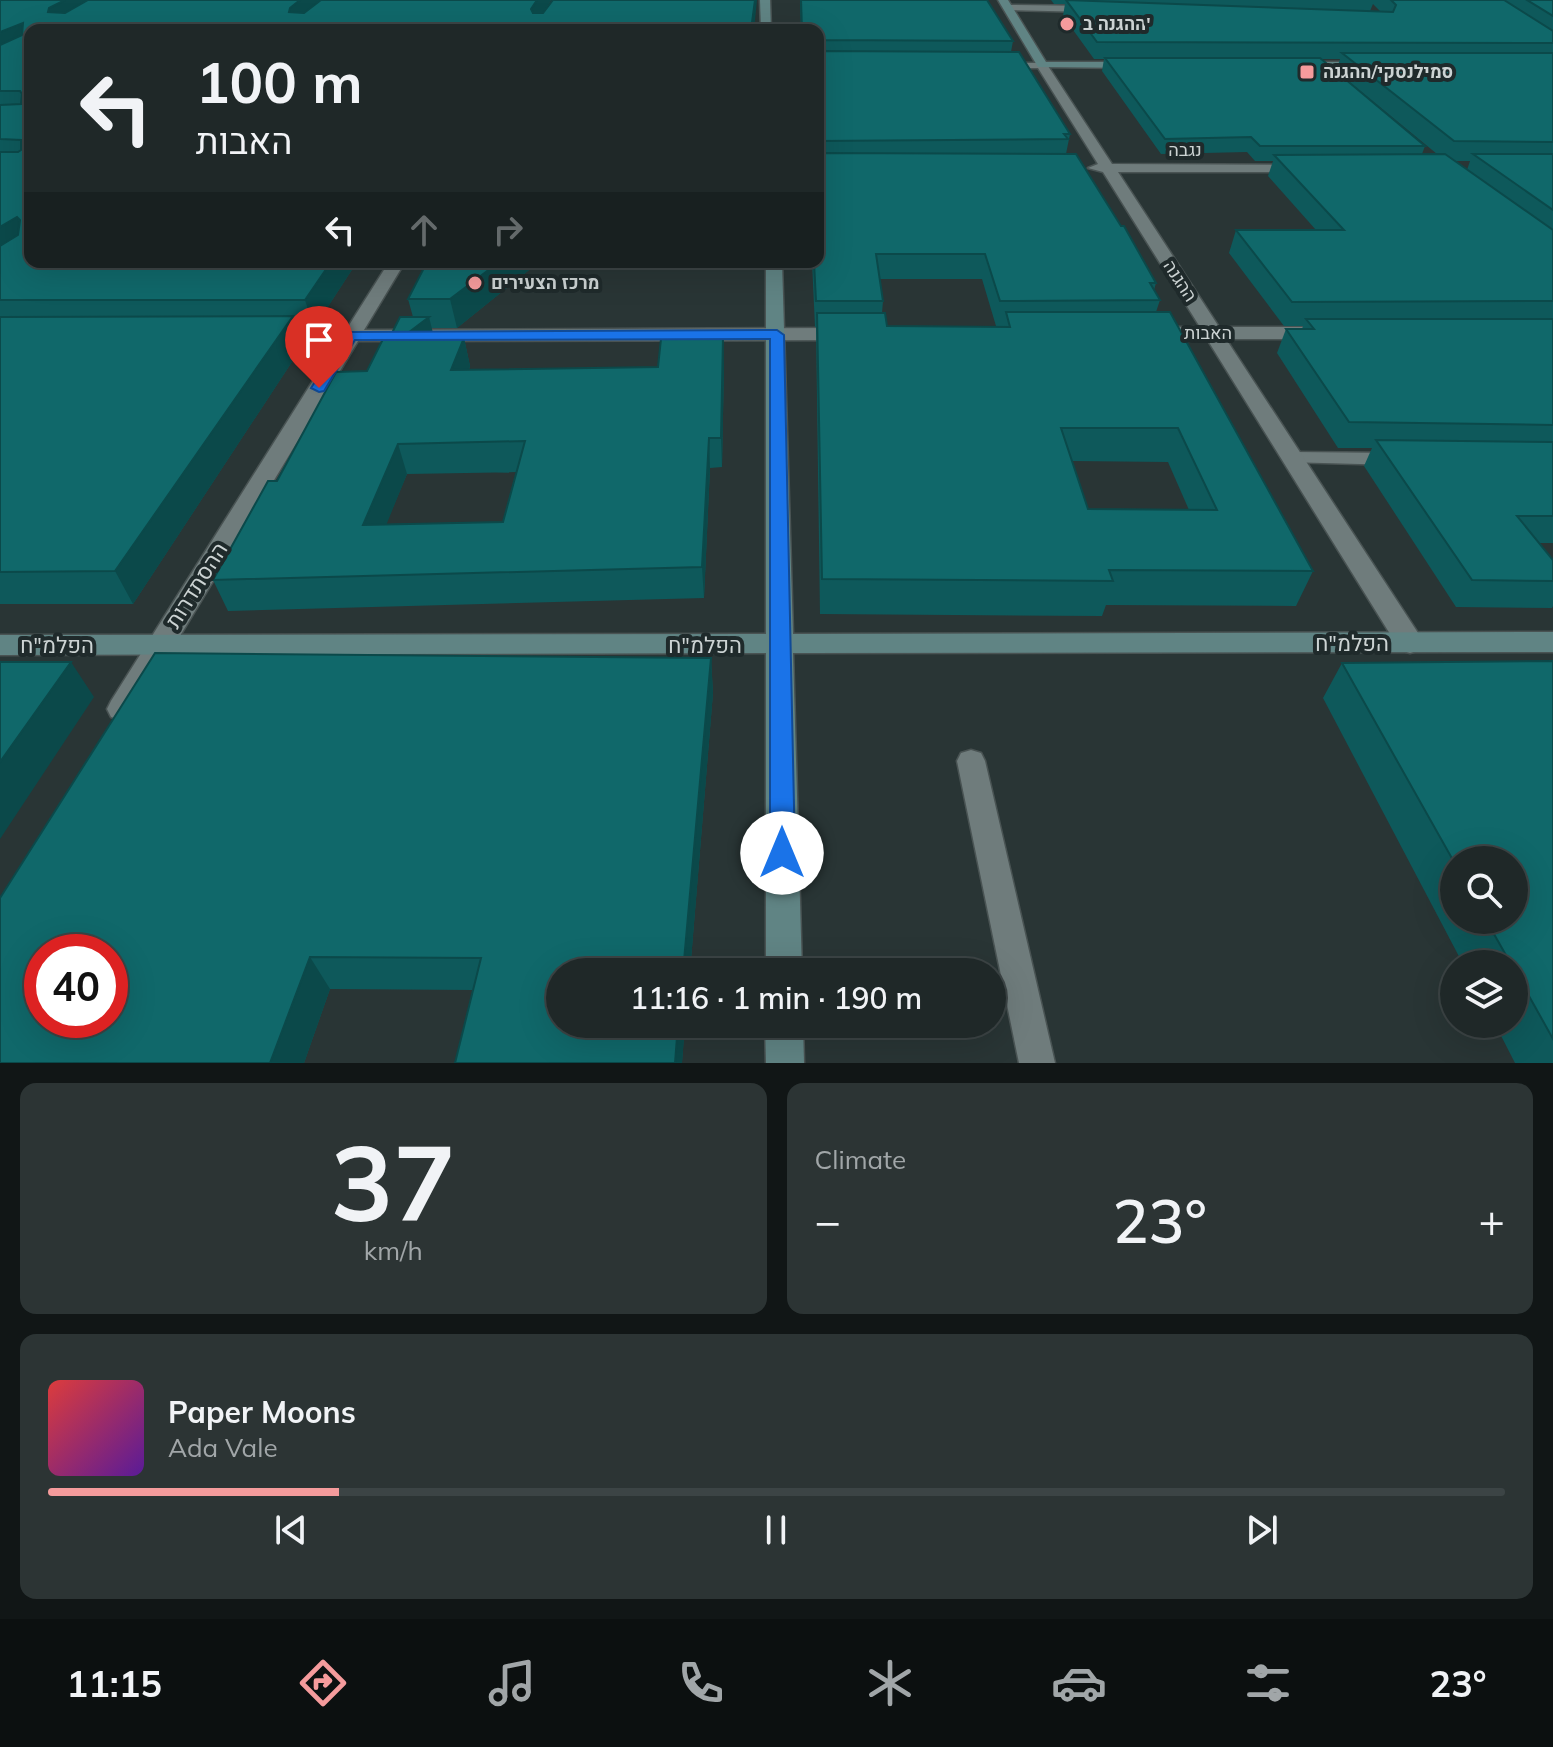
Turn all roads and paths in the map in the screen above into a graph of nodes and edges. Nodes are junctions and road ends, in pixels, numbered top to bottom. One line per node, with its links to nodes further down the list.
1 (765, 0): 4 (street)
2 (1006, 4): 3 (lane); 6 (street, ההגנה)
3 (1105, 9)
4 (766, 24)
5 (978, 65): 6 (street)
6 (1042, 65): 7 (street); 13 (street, ההגנה)
7 (1150, 65)
8 (1274, 65): 9 (street)
9 (1320, 65): 10 (street); 11 (street)
10 (1382, 65)
11 (1344, 86)
12 (1077, 168): 13 (street, נגבה)
13 (1108, 168): 14 (street, נגבה); 18 (street, ההגנה)
14 (1314, 168)
15 (393, 268): 23 (street, ההסתדרות)
16 (774, 268): 21 (street)
17 (1136, 333): 18 (street, האבות)
18 (1214, 333): 19 (street, האבות); 24 (street, ההגנה)
19 (1337, 333)
20 (870, 334): 21 (street)
21 (777, 335): 23 (street); 30 (street)
22 (255, 336): 23 (street)
23 (351, 336): 29 (street, ההסתדרות)
24 (1293, 458): 25 (lane); 27 (street, ההגנה)
25 (1415, 459)
26 (1553, 642): 27 (street, הפלמ"ח)
27 (1410, 643): 30 (street, הפלמ"ח)
28 (0, 645): 29 (street, הפלמ"ח)
29 (159, 645): 30 (street, הפלמ"ח); 31 (street, ההסתדרות)
30 (780, 645): 33 (street)
31 (103, 738)
32 (971, 761): 36 (lane)
33 (784, 958)
34 (784, 1038): 35 (street)
35 (785, 1063)
36 (1037, 1063)

